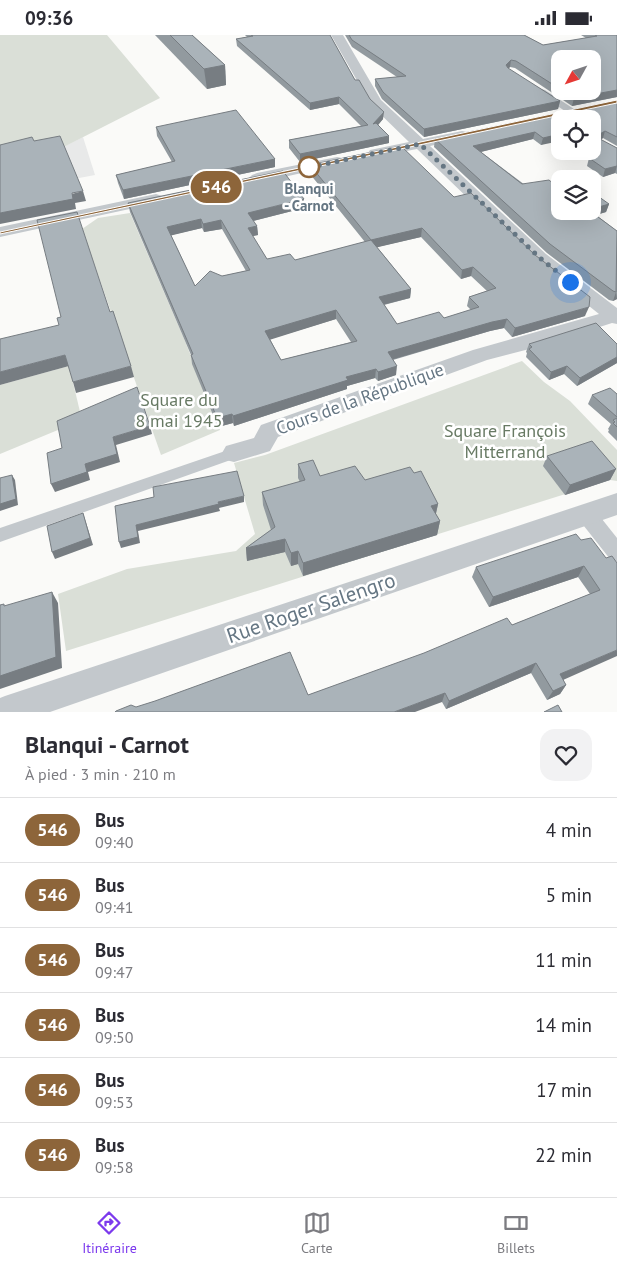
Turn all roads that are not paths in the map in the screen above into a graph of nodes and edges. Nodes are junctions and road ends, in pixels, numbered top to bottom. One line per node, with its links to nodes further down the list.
1 (337, 35): 7 (street)
2 (535, 88): 4 (street)
3 (589, 108): 5 (street)
4 (570, 110)
5 (578, 110)
6 (477, 131): 7 (street)
7 (420, 144): 8 (street); 11 (street)
8 (242, 181)
9 (175, 195): 10 (street)
10 (0, 232)
11 (616, 316): 12 (street, Cours de la République)
12 (234, 453): 15 (street, Cours de la République)
13 (617, 504): 14 (street, Rue Roger Salengro)
14 (587, 515): 16 (street); 17 (street, Rue Roger Salengro)
15 (0, 535)
16 (617, 553)
17 (4, 712)

